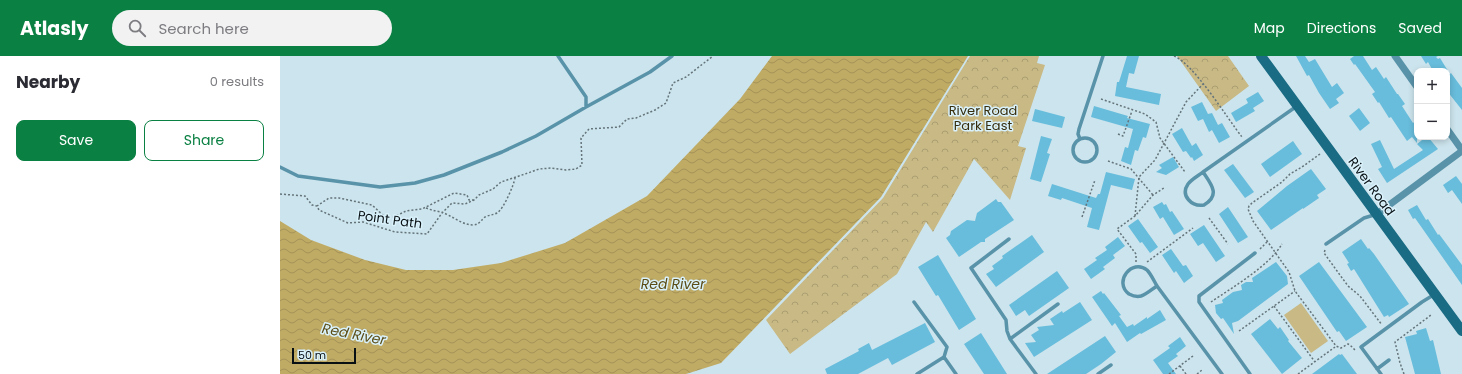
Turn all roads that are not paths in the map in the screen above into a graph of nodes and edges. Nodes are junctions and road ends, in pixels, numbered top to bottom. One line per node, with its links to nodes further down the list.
1 (558, 56): 8 (lane)
2 (672, 56): 8 (lane)
3 (1103, 56): 10 (lane)
4 (1261, 56): 7 (street, River Road)
5 (1395, 56): 6 (street)
6 (1414, 83)
7 (1297, 105): 13 (lane); 14 (street, River Road)
8 (586, 107): 12 (lane)
9 (1450, 133): 11 (street)
10 (1080, 139): 10 (lane)
11 (1462, 150): 14 (street)
12 (280, 167)
13 (1203, 172): 13 (lane)
14 (1377, 214): 16 (lane); 19 (street, River Road)
15 (1008, 239): 23 (lane)
16 (1326, 244)
17 (1255, 253): 33 (lane)
18 (1157, 286): 18 (lane); 32 (lane)
19 (1436, 294): 22 (street, River Road); 27 (lane)
20 (914, 302): 24 (lane)
21 (1058, 304): 23 (lane)
22 (1462, 331)
23 (1010, 339): 30 (lane)
24 (944, 357): 28 (lane); 29 (lane)
25 (1389, 360): 27 (lane)
26 (1111, 365): 31 (lane)
27 (1377, 369): 34 (lane)
28 (917, 374)
29 (956, 374)
30 (1036, 374)
31 (1098, 374)
32 (1222, 374)
33 (1250, 374)
34 (1381, 374)

